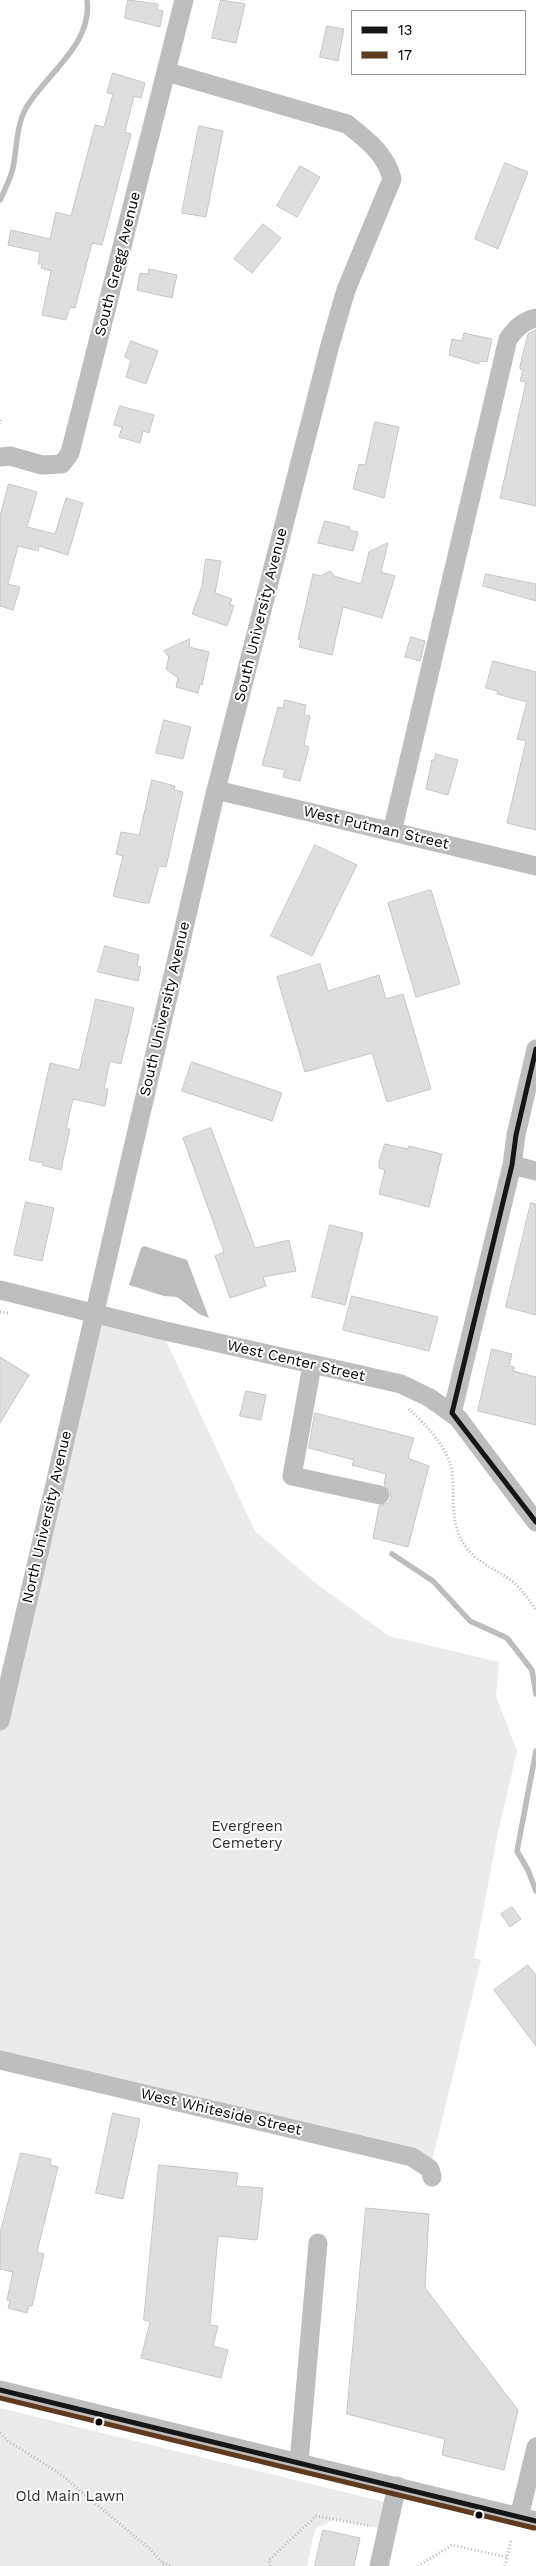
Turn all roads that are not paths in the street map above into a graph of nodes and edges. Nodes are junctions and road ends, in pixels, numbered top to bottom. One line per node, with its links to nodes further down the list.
1 (184, 0): 2 (street, South Gregg Avenue)
2 (167, 72): 4 (street, South Gregg Avenue); 5 (street, South University Avenue)
3 (536, 318): 6 (street)
4 (0, 457)
5 (216, 790): 6 (street, West Putman Street); 12 (street, South University Avenue)
6 (392, 832): 7 (street, West Putman Street)
7 (536, 866)
8 (536, 1050): 9 (street)
9 (512, 1165): 10 (street); 14 (street)
10 (536, 1171)
11 (0, 1290): 12 (street, West Center Street)
12 (94, 1313): 13 (street, West Center Street); 17 (street, North University Avenue)
13 (312, 1365): 14 (street, West Center Street); 15 (street)
14 (452, 1413): 16 (street, West Center Street)
15 (380, 1495)
16 (536, 1522)
17 (0, 1718)
18 (0, 2060): 19 (street, West Whiteside Street)
19 (432, 2177)
20 (318, 2243): 23 (street)
21 (0, 2390): 23 (street)
22 (536, 2447): 25 (street)
23 (298, 2462): 24 (street)
24 (397, 2486): 25 (street); 26 (street)
25 (528, 2519)
26 (379, 2566)

